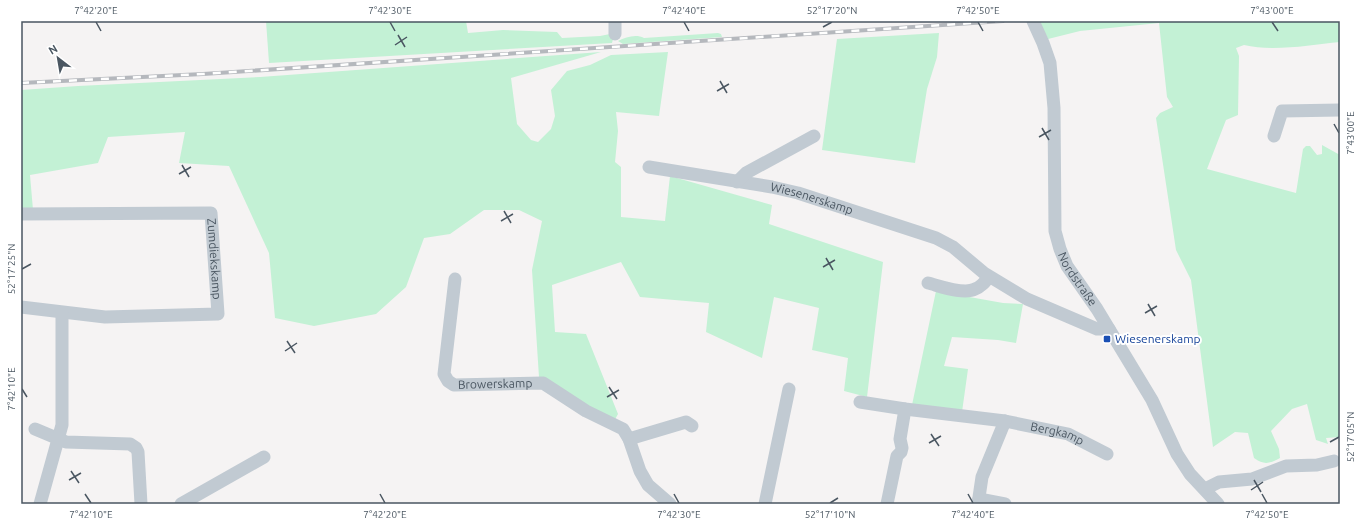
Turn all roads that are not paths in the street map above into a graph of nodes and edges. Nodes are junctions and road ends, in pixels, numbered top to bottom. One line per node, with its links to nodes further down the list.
1 (1033, 21): 13 (street, Nordstraße)
2 (1340, 110): 4 (street)
3 (814, 136): 6 (street)
4 (1274, 136)
5 (650, 167): 6 (street, Wiesenerskamp)
6 (737, 182): 8 (street, Wiesenerskamp)
7 (21, 214): 12 (street, Zumdiekskamp)
8 (989, 277): 10 (street); 13 (street, Wiesenerskamp)
9 (455, 279): 20 (street, Browerskamp)
10 (928, 283)
11 (21, 307): 12 (street, Zumdiekskamp)
12 (62, 313): 21 (street)
13 (1109, 329): 25 (street, Nordstraße)
14 (789, 389): 31 (street)
15 (860, 402): 16 (street, Bergkamp)
16 (905, 409): 17 (street, Bergkamp); 32 (street)
17 (1005, 421): 22 (street, Bergkamp); 26 (street)
18 (692, 426): 20 (street)
19 (36, 429): 21 (street)
20 (629, 439): 30 (street, Browerskamp)
21 (58, 440): 27 (street); 28 (street)
22 (1107, 454)
23 (264, 457): 29 (street)
24 (1334, 461): 25 (street)
25 (1205, 489): 34 (street, Nordstraße)
26 (978, 501): 33 (street)
27 (40, 504)
28 (141, 504)
29 (181, 504)
30 (670, 504)
31 (765, 504)
32 (887, 504)
33 (1005, 504)
34 (1218, 504)

